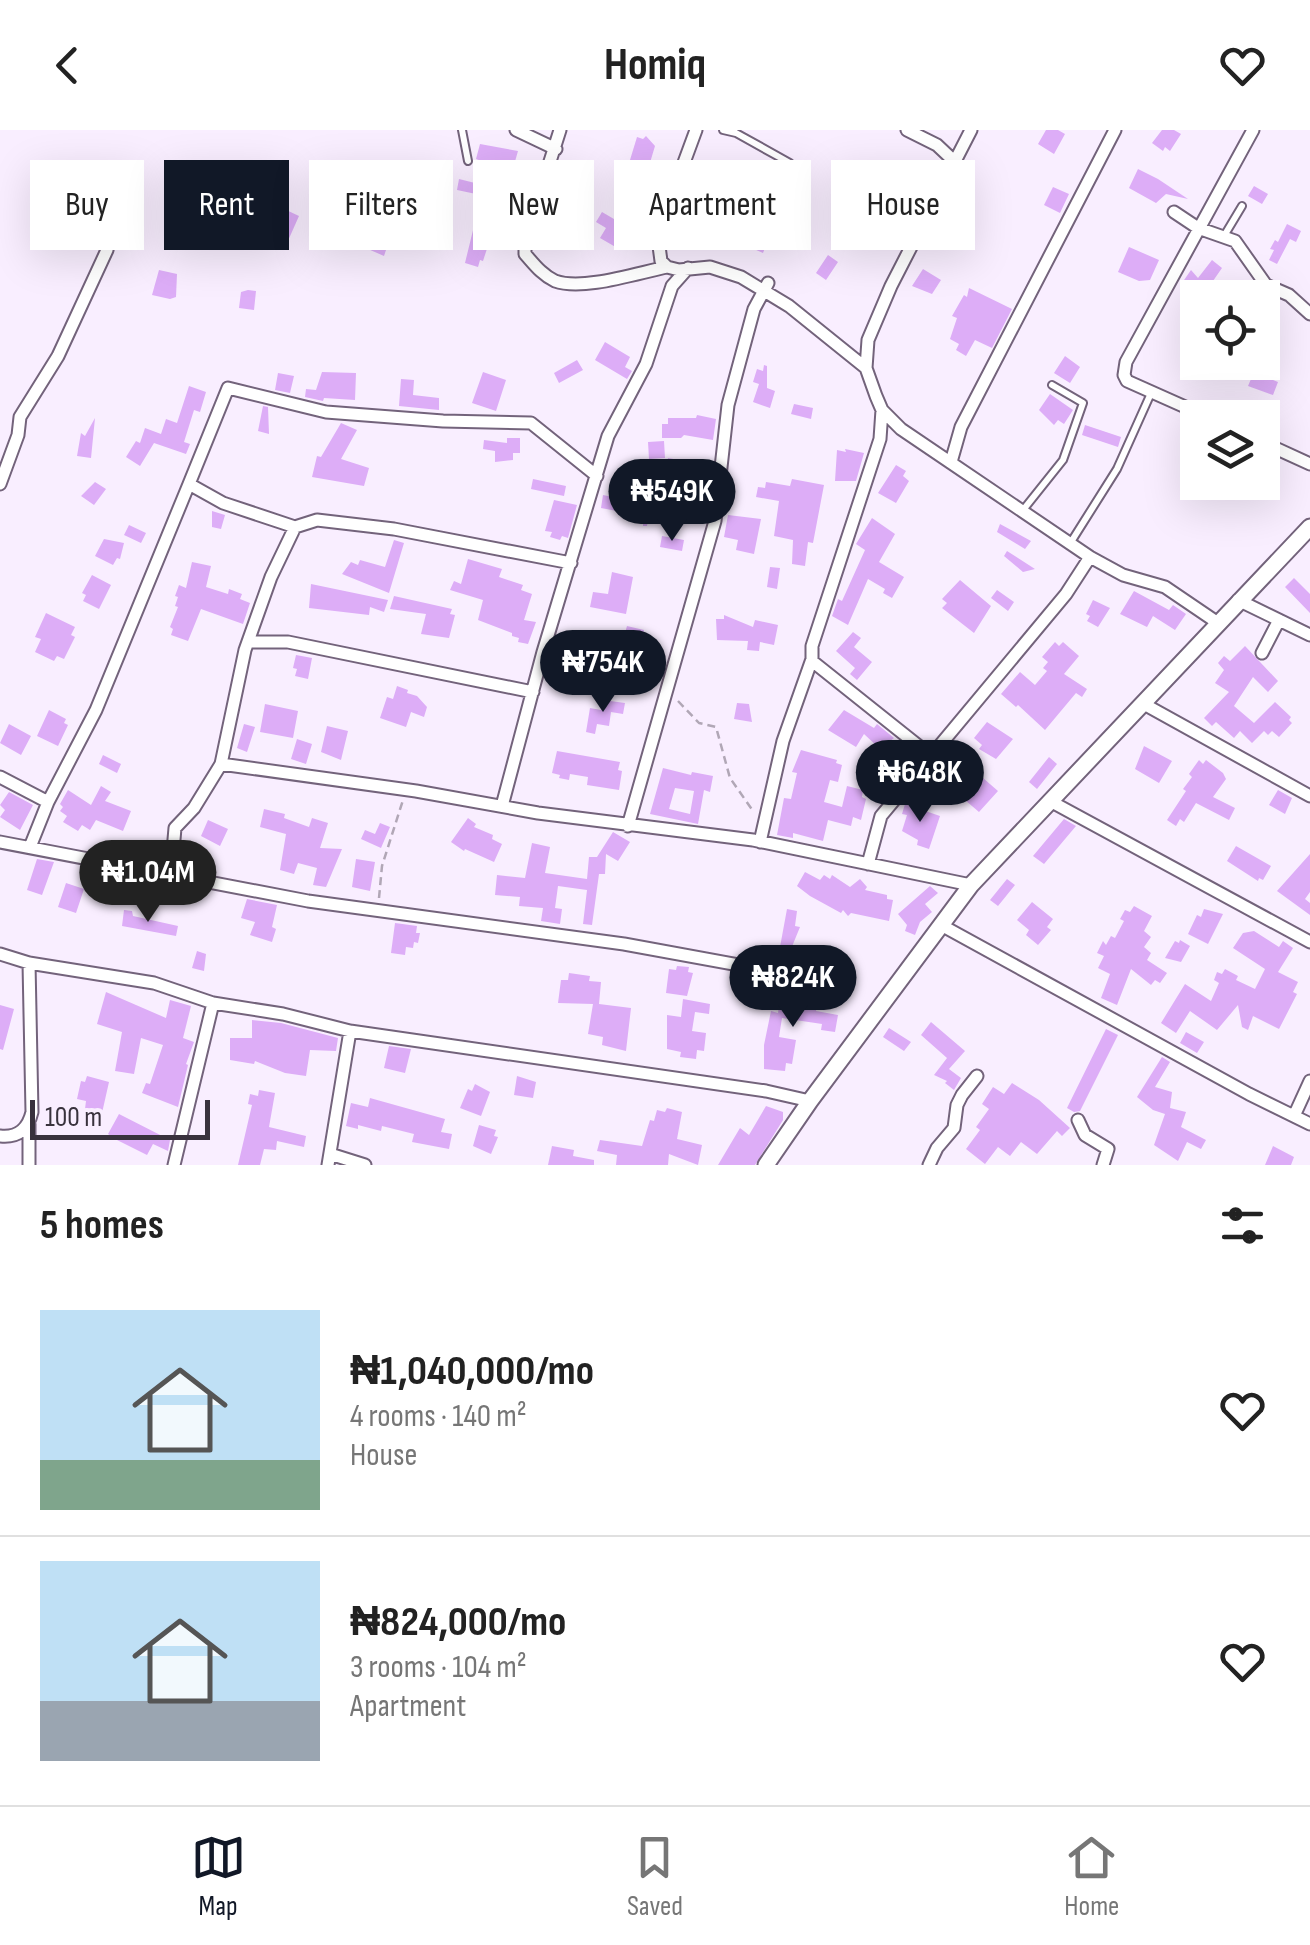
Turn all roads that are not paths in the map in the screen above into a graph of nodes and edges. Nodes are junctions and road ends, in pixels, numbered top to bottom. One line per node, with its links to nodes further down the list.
1 (462, 130): 14 (lane)
2 (516, 130): 10 (street)
3 (560, 130): 10 (street)
4 (696, 130): 21 (street)
5 (723, 130): 11 (lane)
6 (907, 130): 12 (street)
7 (971, 130): 13 (street)
8 (1116, 130): 31 (street)
9 (1252, 130): 17 (street)
10 (556, 149): 21 (street)
11 (785, 160)
12 (952, 160)
13 (955, 160)
14 (468, 161)
15 (1242, 206): 18 (lane)
16 (1174, 212): 17 (street)
17 (1198, 228): 18 (street); 27 (street)
18 (1224, 236): 24 (street)
19 (108, 250): 34 (street)
20 (911, 250): 25 (street)
21 (667, 267): 22 (street)
22 (688, 268): 23 (street); 33 (street)
23 (766, 287): 25 (street); 58 (street)
24 (1310, 314)
25 (866, 368): 29 (street)
26 (1052, 385): 36 (lane)
27 (1152, 391): 28 (street); 39 (lane)
28 (1180, 404)
29 (882, 410): 31 (street); 48 (street)
30 (1280, 450): 32 (street)
31 (952, 462): 36 (street)
32 (1310, 464)
33 (597, 476): 35 (street); 41 (street)
34 (0, 484)
35 (189, 484): 37 (street); 56 (street)
36 (1023, 510): 39 (street)
37 (295, 527): 41 (street); 46 (street)
38 (1310, 527): 42 (street)
39 (1071, 544): 40 (street)
40 (1090, 557): 44 (street); 51 (street)
41 (572, 563): 49 (street)
42 (1238, 600): 43 (street); 44 (street)
43 (1279, 620): 45 (street); 47 (street)
44 (1218, 623): 50 (street)
45 (1310, 635)
46 (248, 642): 49 (street); 52 (street)
47 (1262, 652)
48 (812, 659): 51 (street); 59 (street)
49 (533, 692): 57 (street)
50 (1142, 703): 54 (street); 55 (street)
51 (930, 755): 62 (street)
52 (221, 764): 57 (street); 63 (street)
53 (0, 777): 56 (street)
54 (1310, 796)
55 (1050, 801): 64 (street); 66 (street)
56 (48, 802): 61 (street)
57 (502, 806): 58 (street)
58 (628, 826): 59 (street)
59 (761, 836): 62 (street)
60 (0, 842): 61 (street)
61 (30, 847): 63 (street)
62 (868, 864): 64 (street)
63 (171, 874): 69 (street)
64 (971, 886): 65 (street)
65 (941, 925): 74 (street); 75 (street)
66 (1310, 942)
67 (0, 954): 68 (street)
68 (28, 962): 70 (street); 77 (street)
69 (837, 983)
70 (213, 1002): 71 (street); 83 (street)
71 (350, 1031): 74 (street); 80 (street)
72 (977, 1076): 86 (street)
73 (1310, 1081): 75 (street)
74 (810, 1100): 85 (street)
75 (1294, 1116): 78 (street)
76 (1078, 1120): 81 (street)
77 (29, 1123): 79 (street); 82 (street)
78 (1310, 1124)
79 (0, 1136)
80 (329, 1160): 84 (street)
81 (1108, 1163)
82 (30, 1165)
83 (174, 1165)
84 (364, 1165)
85 (766, 1165)
86 (929, 1165)

